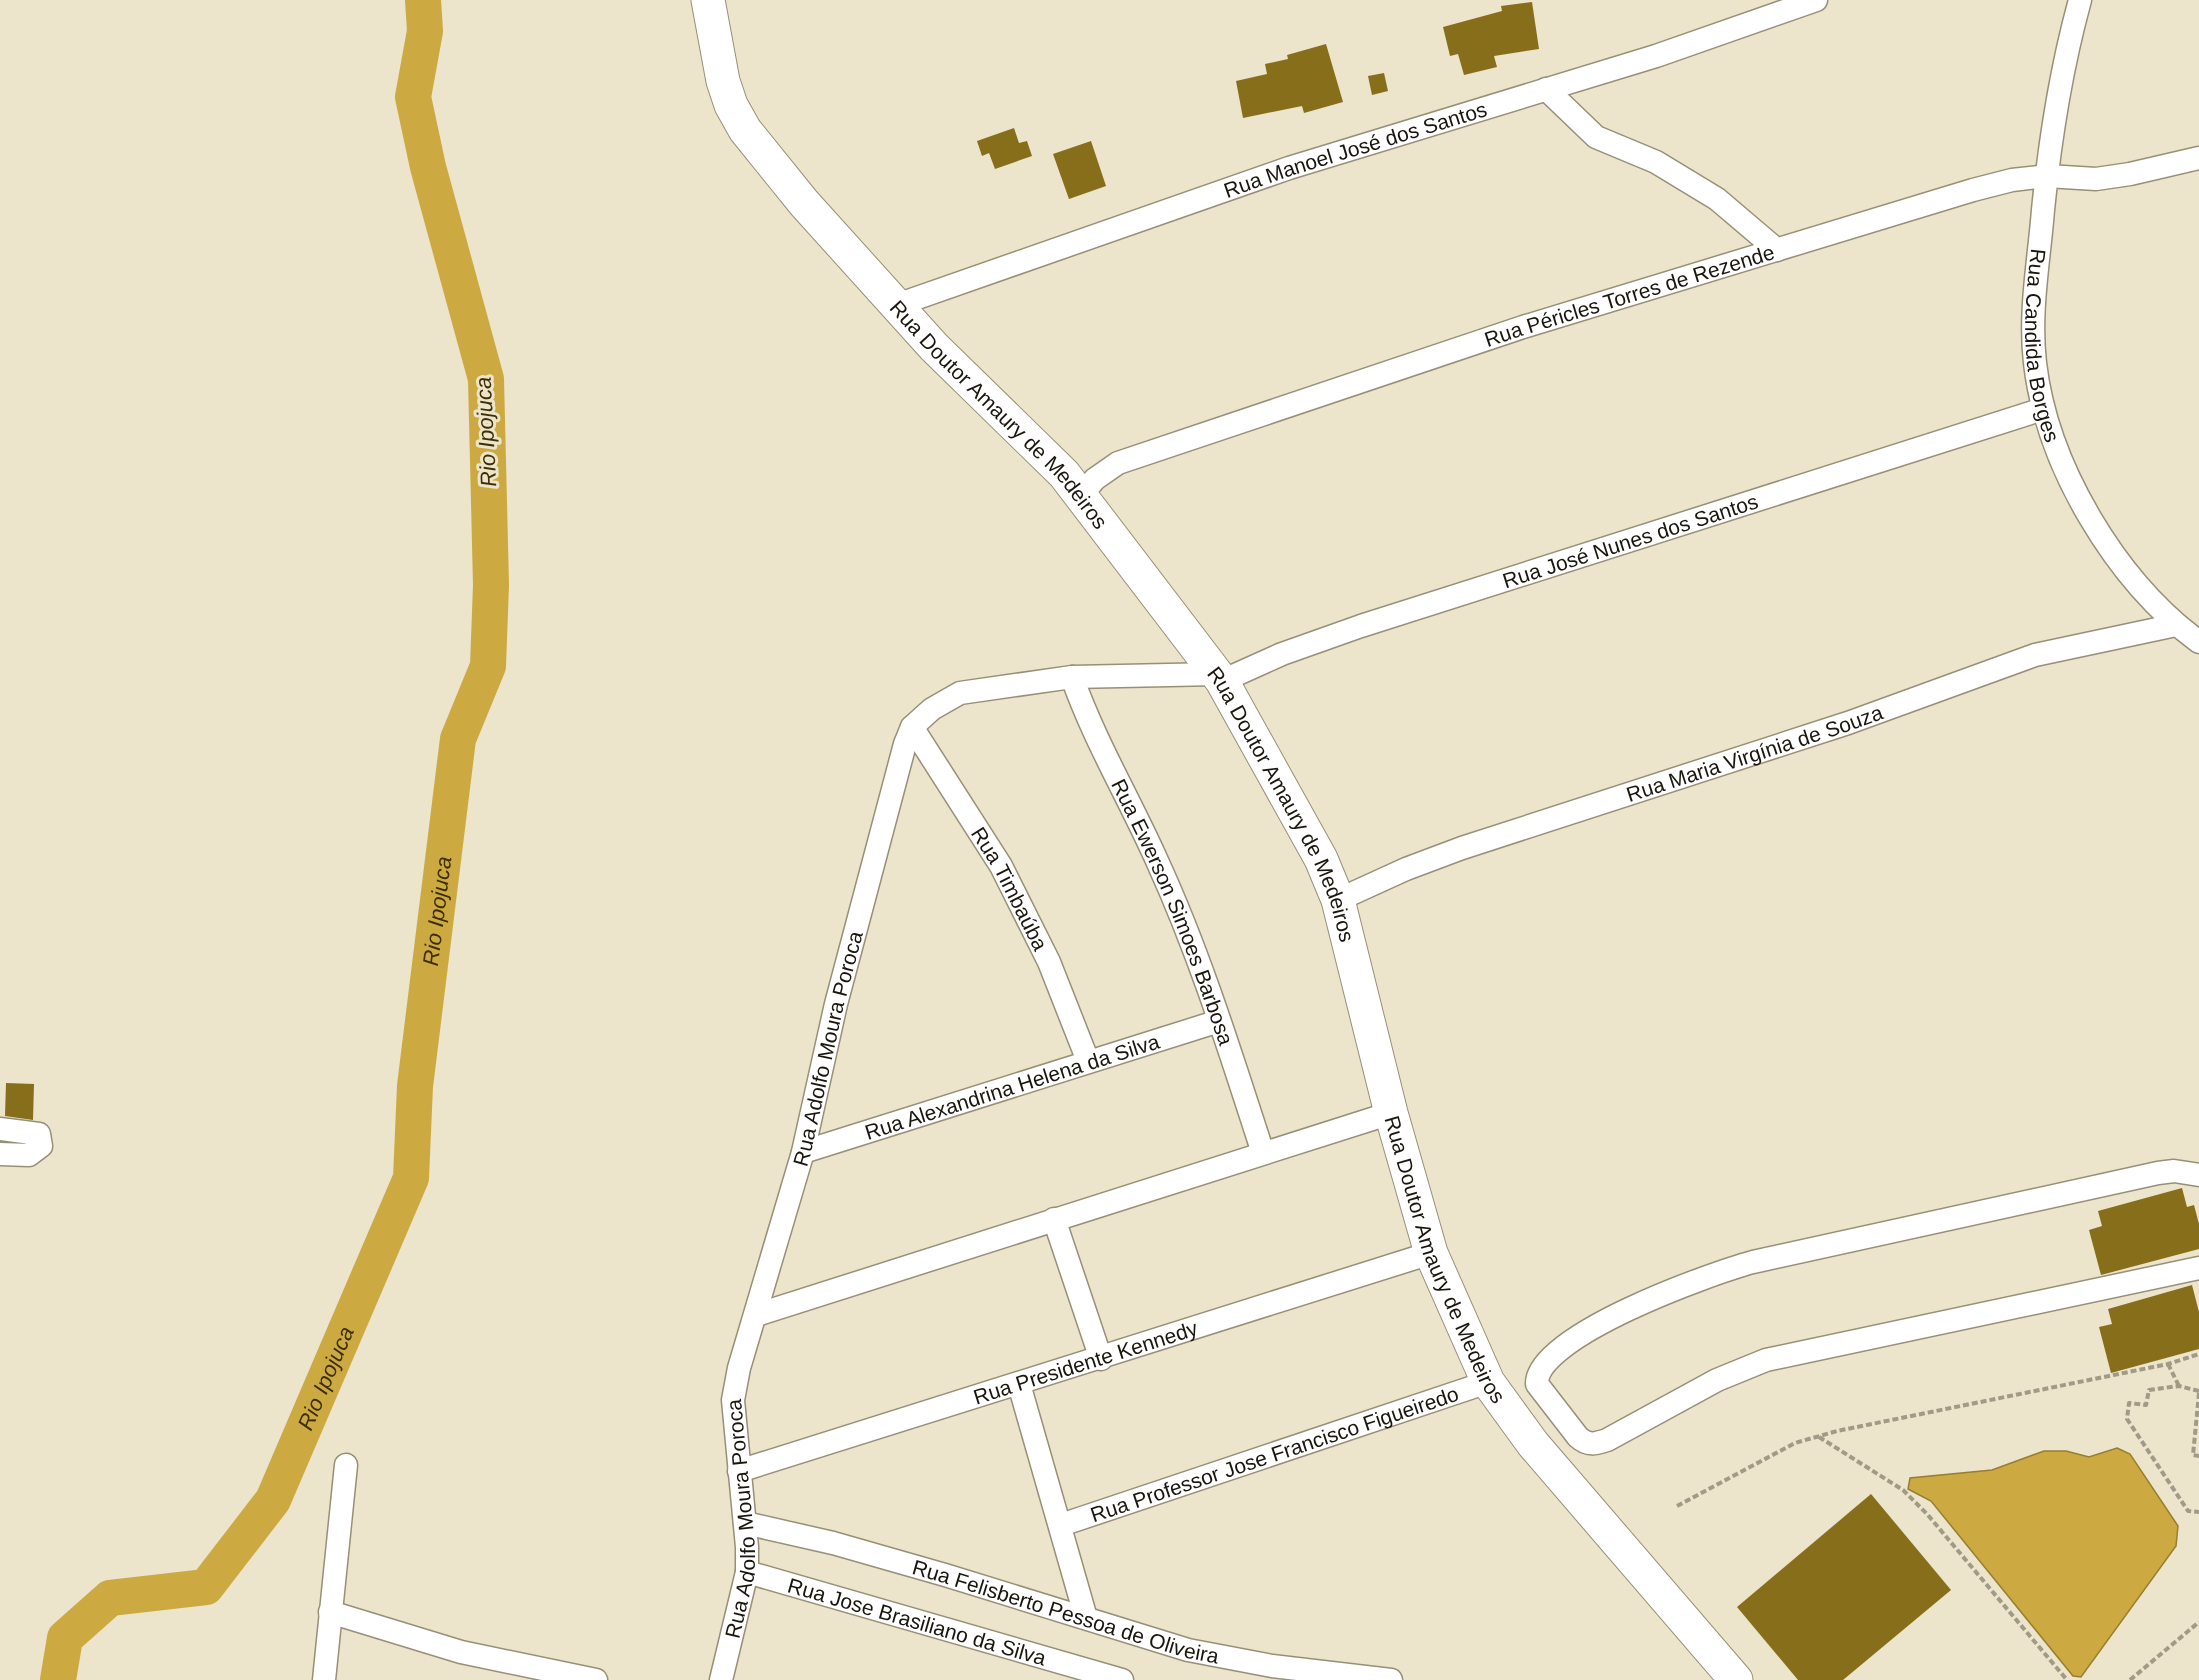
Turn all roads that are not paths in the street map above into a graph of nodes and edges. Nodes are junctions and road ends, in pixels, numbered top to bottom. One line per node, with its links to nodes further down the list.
1 (708, 0): 8 (street, Rua Doutor Amaury de Medeiros)
2 (1816, 0): 4 (street, Rua Manoel José dos Santos)
3 (2080, 0): 6 (street, Rua Candida Borges)
4 (1546, 89): 7 (street); 8 (street, Rua Manoel José dos Santos)
5 (2199, 158): 6 (street, Rua Péricles Torres de Rezende)
6 (2047, 176): 7 (street, Rua Péricles Torres de Rezende); 9 (street, Rua Candida Borges)
7 (1777, 250): 10 (street, Rua Péricles Torres de Rezende)
8 (897, 305): 10 (street, Rua Doutor Amaury de Medeiros)
9 (2043, 409): 11 (street, Rua Candida Borges); 14 (street, Rua José Nunes dos Santos)
10 (1082, 494): 14 (street, Rua Doutor Amaury de Medeiros)
11 (2176, 625): 12 (street, Rua Candida Borges); 16 (street, Rua Maria Virgínia de Souza)
12 (2199, 642)
13 (1072, 677): 14 (street, Rua Adolfo Moura Poroca); 15 (street, Rua Adolfo Moura Poroca); 17 (street, Rua Ewerson Simoes Barbosa)
14 (1220, 677): 16 (street, Rua Doutor Amaury de Medeiros)
15 (912, 727): 18 (street, Rua Timbaúba); 21 (street, Rua Adolfo Moura Poroca)
16 (1338, 900): 19 (street, Rua Doutor Amaury de Medeiros)
17 (1219, 1021): 18 (street, Rua Alexandrina Helena da Silva); 22 (street, Rua Ewerson Simoes Barbosa)
18 (1088, 1061): 21 (street, Rua Alexandrina Helena da Silva)
19 (1391, 1113): 22 (street); 26 (street, Rua Doutor Amaury de Medeiros)
20 (0, 1129): 23 (street)
21 (803, 1152): 28 (street, Rua Adolfo Moura Poroca)
22 (1263, 1153): 25 (street)
23 (0, 1154)
24 (2199, 1175): 27 (street, Rua Doutor Amaury de Medeiros)
25 (1054, 1219): 28 (street); 29 (street)
26 (1431, 1253): 29 (street, Rua Presidente Kennedy); 30 (street, Rua Doutor Amaury de Medeiros)
27 (2199, 1268)
28 (756, 1316): 33 (street, Rua Adolfo Moura Poroca)
29 (1101, 1359): 31 (street, Rua Presidente Kennedy)
30 (1488, 1382): 35 (street, Rua Professor Jose Francisco Figueiredo); 44 (street, Rua Doutor Amaury de Medeiros)
31 (1018, 1384): 33 (street, Rua Presidente Kennedy); 35 (street)
32 (346, 1465): 37 (street)
33 (738, 1472): 34 (street, Rua Adolfo Moura Poroca)
34 (745, 1523): 36 (street, Rua Adolfo Moura Poroca); 38 (street, Rua Felisberto Pessoa de Oliveira)
35 (1061, 1525): 38 (street)
36 (747, 1572): 41 (street, Rua Adolfo Moura Poroca); 42 (street, Rua Jose Brasiliano da Silva)
37 (330, 1612): 39 (street); 40 (street)
38 (1086, 1618): 43 (street, Rua Felisberto Pessoa de Oliveira)
39 (324, 1680)
40 (596, 1680)
41 (721, 1680)
42 (1122, 1680)
43 (1390, 1680)
44 (1736, 1680)

